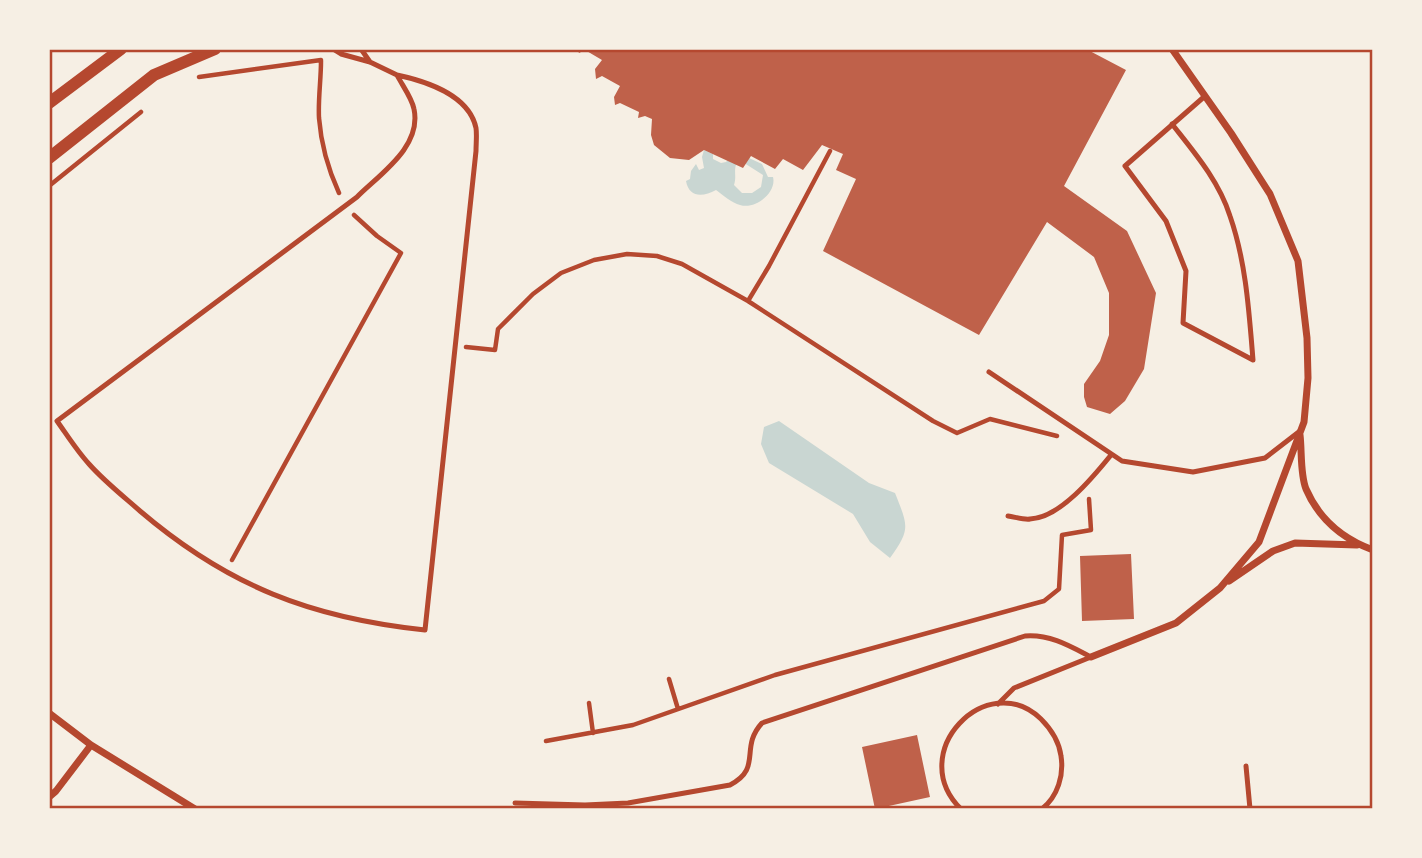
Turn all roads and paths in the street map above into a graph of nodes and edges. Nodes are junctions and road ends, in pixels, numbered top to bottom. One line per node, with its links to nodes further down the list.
1 (121, 49): 12 (street)
2 (215, 49): 16 (street)
3 (333, 49): 8 (lane)
4 (361, 49): 8 (lane)
5 (1172, 49): 11 (street)
6 (326, 55): 7 (path)
7 (321, 61): 10 (path); 18 (path)
8 (370, 62): 9 (lane)
9 (397, 75): 18 (lane); 20 (lane)
10 (192, 78)
11 (1205, 96): 14 (lane); 22 (street)
12 (49, 103)
13 (145, 109): 17 (path)
14 (1172, 124): 14 (lane)
15 (830, 150): 19 (path)
16 (49, 158)
17 (49, 186)
18 (346, 206): 29 (path); 29 (lane)
19 (748, 301): 20 (path); 23 (path)
20 (455, 346): 29 (lane)
21 (989, 372): 23 (lane)
22 (1300, 431): 24 (lane); 27 (street); 30 (street)
23 (1080, 433): 24 (lane)
24 (1111, 455): 25 (lane)
25 (1088, 484): 26 (lane); 35 (path)
26 (1008, 516)
27 (1358, 545): 28 (street); 30 (street)
28 (1373, 550)
29 (226, 572)
30 (1220, 588): 31 (street)
31 (1091, 657): 34 (lane); 42 (lane)
32 (669, 679): 35 (path)
33 (589, 703): 37 (path)
34 (998, 704): 44 (lane); 45 (lane)
35 (678, 709): 37 (path)
36 (49, 713): 39 (street)
37 (593, 733): 38 (path)
38 (546, 741)
39 (91, 745): 41 (street); 43 (street)
40 (1246, 766): 46 (lane)
41 (49, 797)
42 (515, 803)
43 (195, 809)
44 (961, 809)
45 (1042, 809)
46 (1250, 809)

